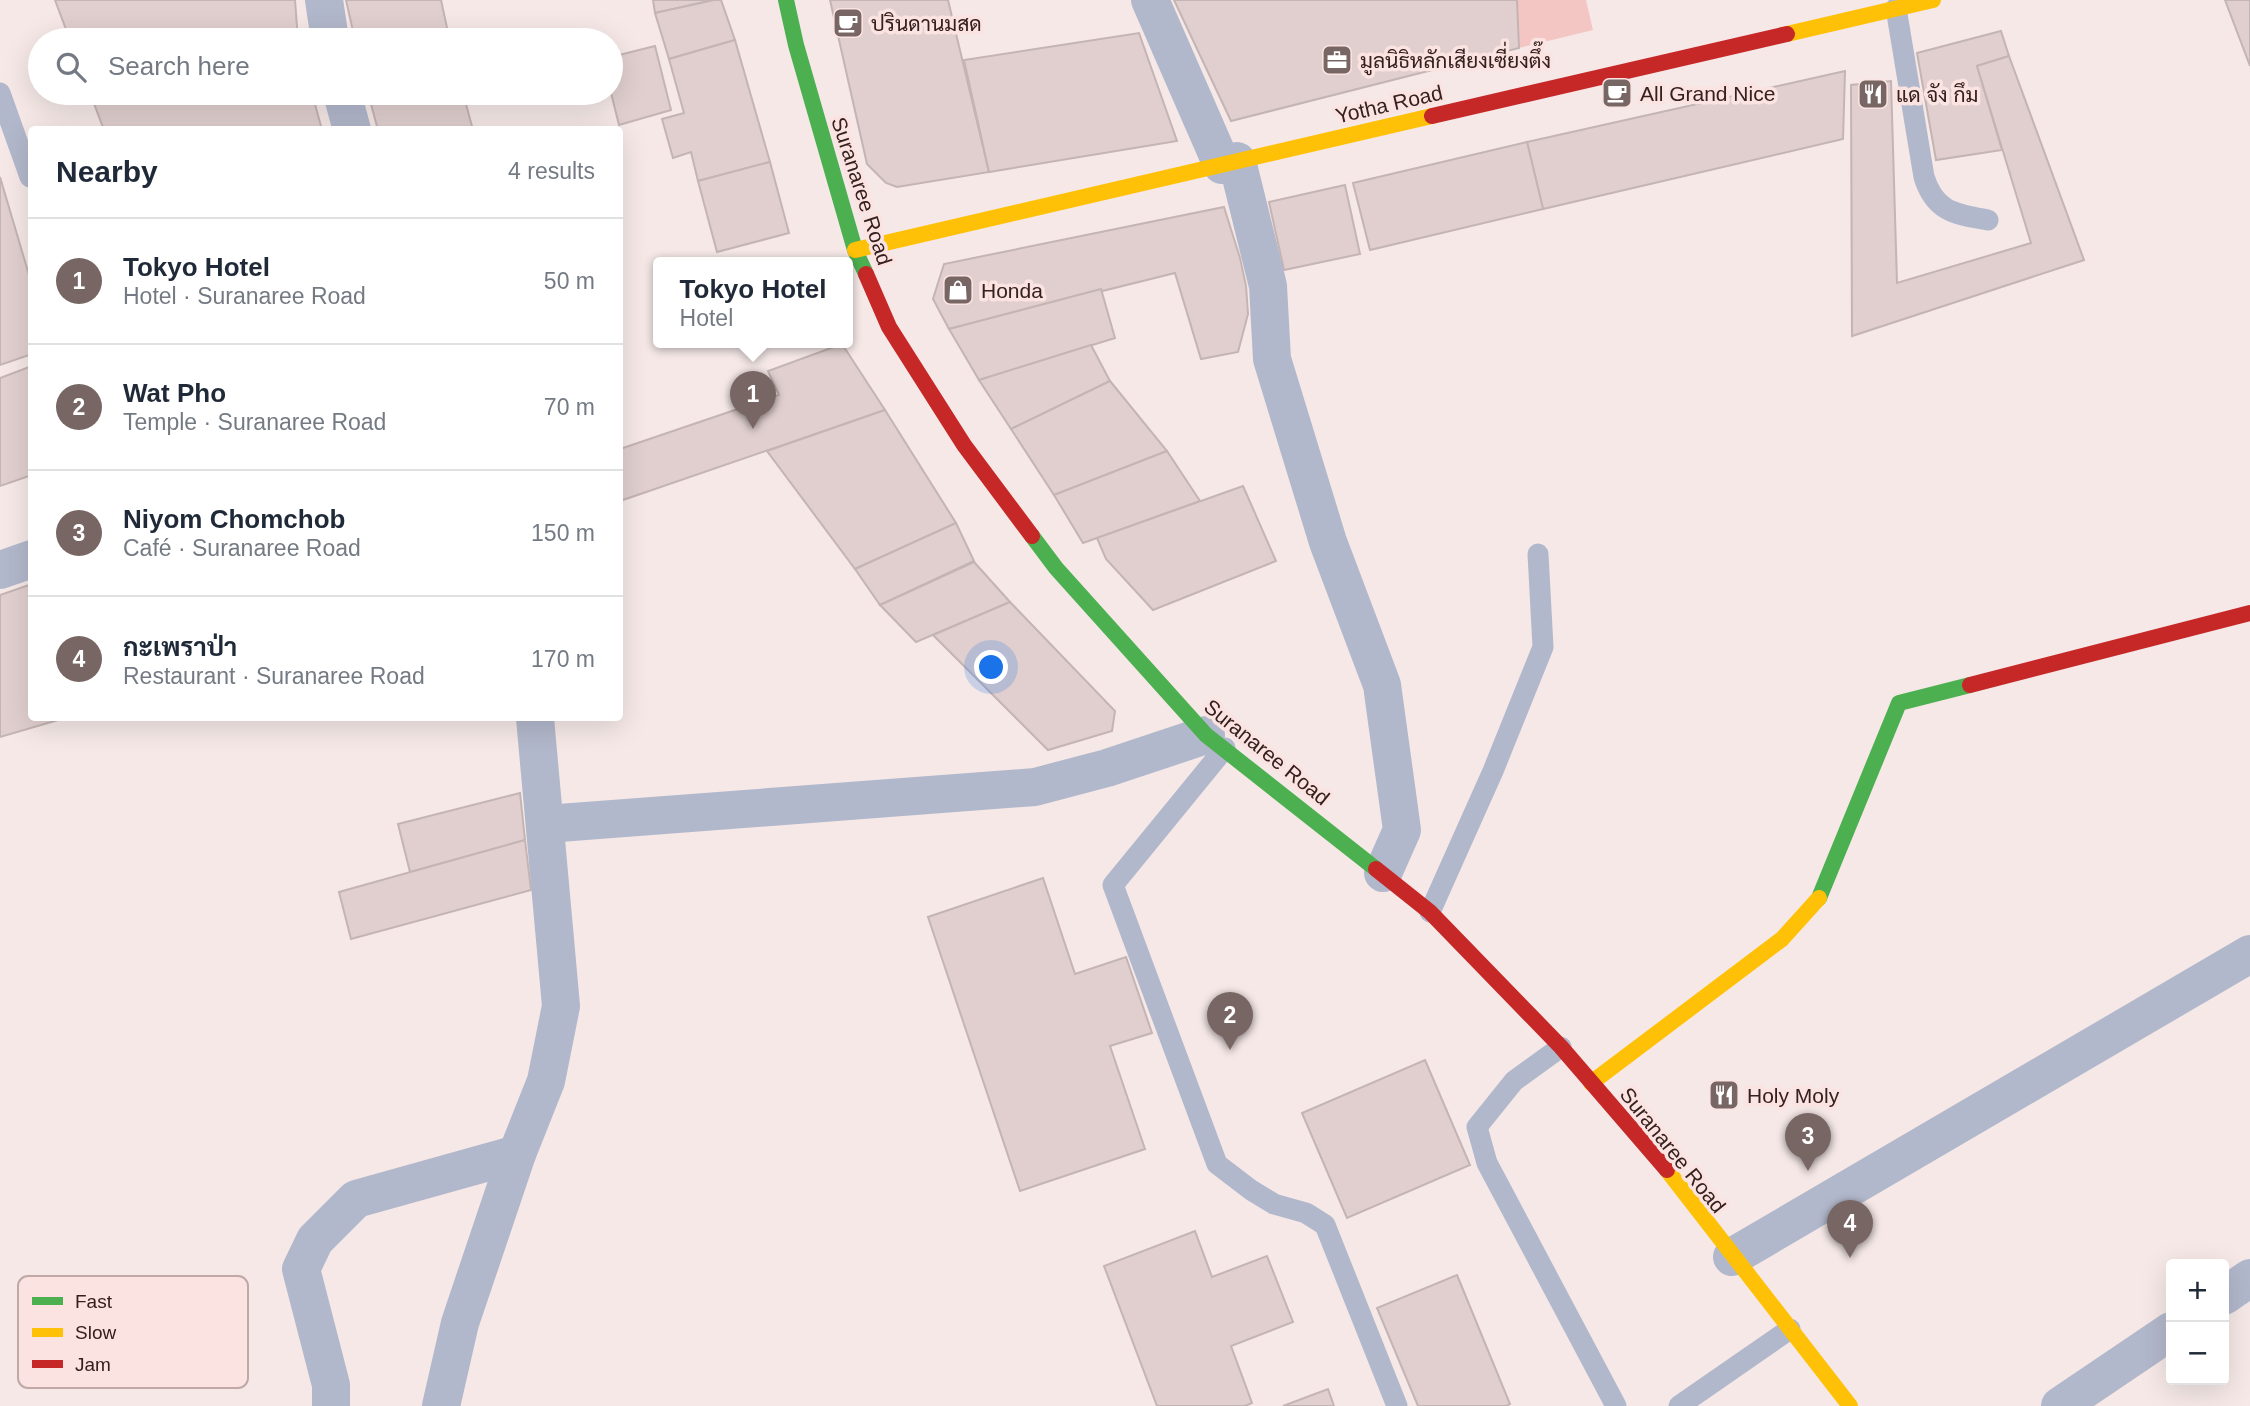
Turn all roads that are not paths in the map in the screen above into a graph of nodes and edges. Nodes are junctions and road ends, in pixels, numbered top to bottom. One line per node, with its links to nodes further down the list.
1 (324, 0): 6 (street)
2 (786, 0): 13 (street, Suranaree Road)
3 (1150, 0): 10 (street)
4 (1933, 0): 5 (street, Yotha Road)
5 (1896, 8): 10 (street, Yotha Road); 12 (lane)
6 (328, 28)
7 (0, 93): 11 (lane)
8 (345, 105): 9 (street)
9 (351, 126)
10 (1230, 163): 13 (street, Yotha Road); 21 (street)
11 (28, 171)
12 (1988, 220)
13 (855, 250): 19 (street, Suranaree Road)
14 (1538, 554): 22 (lane)
15 (28, 560): 16 (street)
16 (0, 570)
17 (2250, 612): 25 (street)
18 (535, 721): 20 (street)
19 (1215, 741): 20 (street); 21 (street, Suranaree Road); 34 (lane)
20 (545, 824): 26 (street)
21 (1383, 873): 22 (street, Suranaree Road)
22 (1430, 912): 24 (street, Suranaree Road)
23 (2250, 954): 27 (street)
24 (1561, 1047): 25 (street, Suranaree Road); 35 (lane)
25 (1591, 1083): 27 (street, Suranaree Road)
26 (517, 1154): 32 (street); 33 (street)
27 (1731, 1257): 30 (street, Suranaree Road)
28 (2250, 1278): 29 (street)
29 (2229, 1293)
30 (1790, 1329): 36 (lane); 37 (street, Suranaree Road)
31 (2166, 1334): 38 (street)
32 (331, 1406)
33 (441, 1406)
34 (1397, 1406)
35 (1616, 1406)
36 (1679, 1406)
37 (1850, 1406)
38 (2060, 1406)

